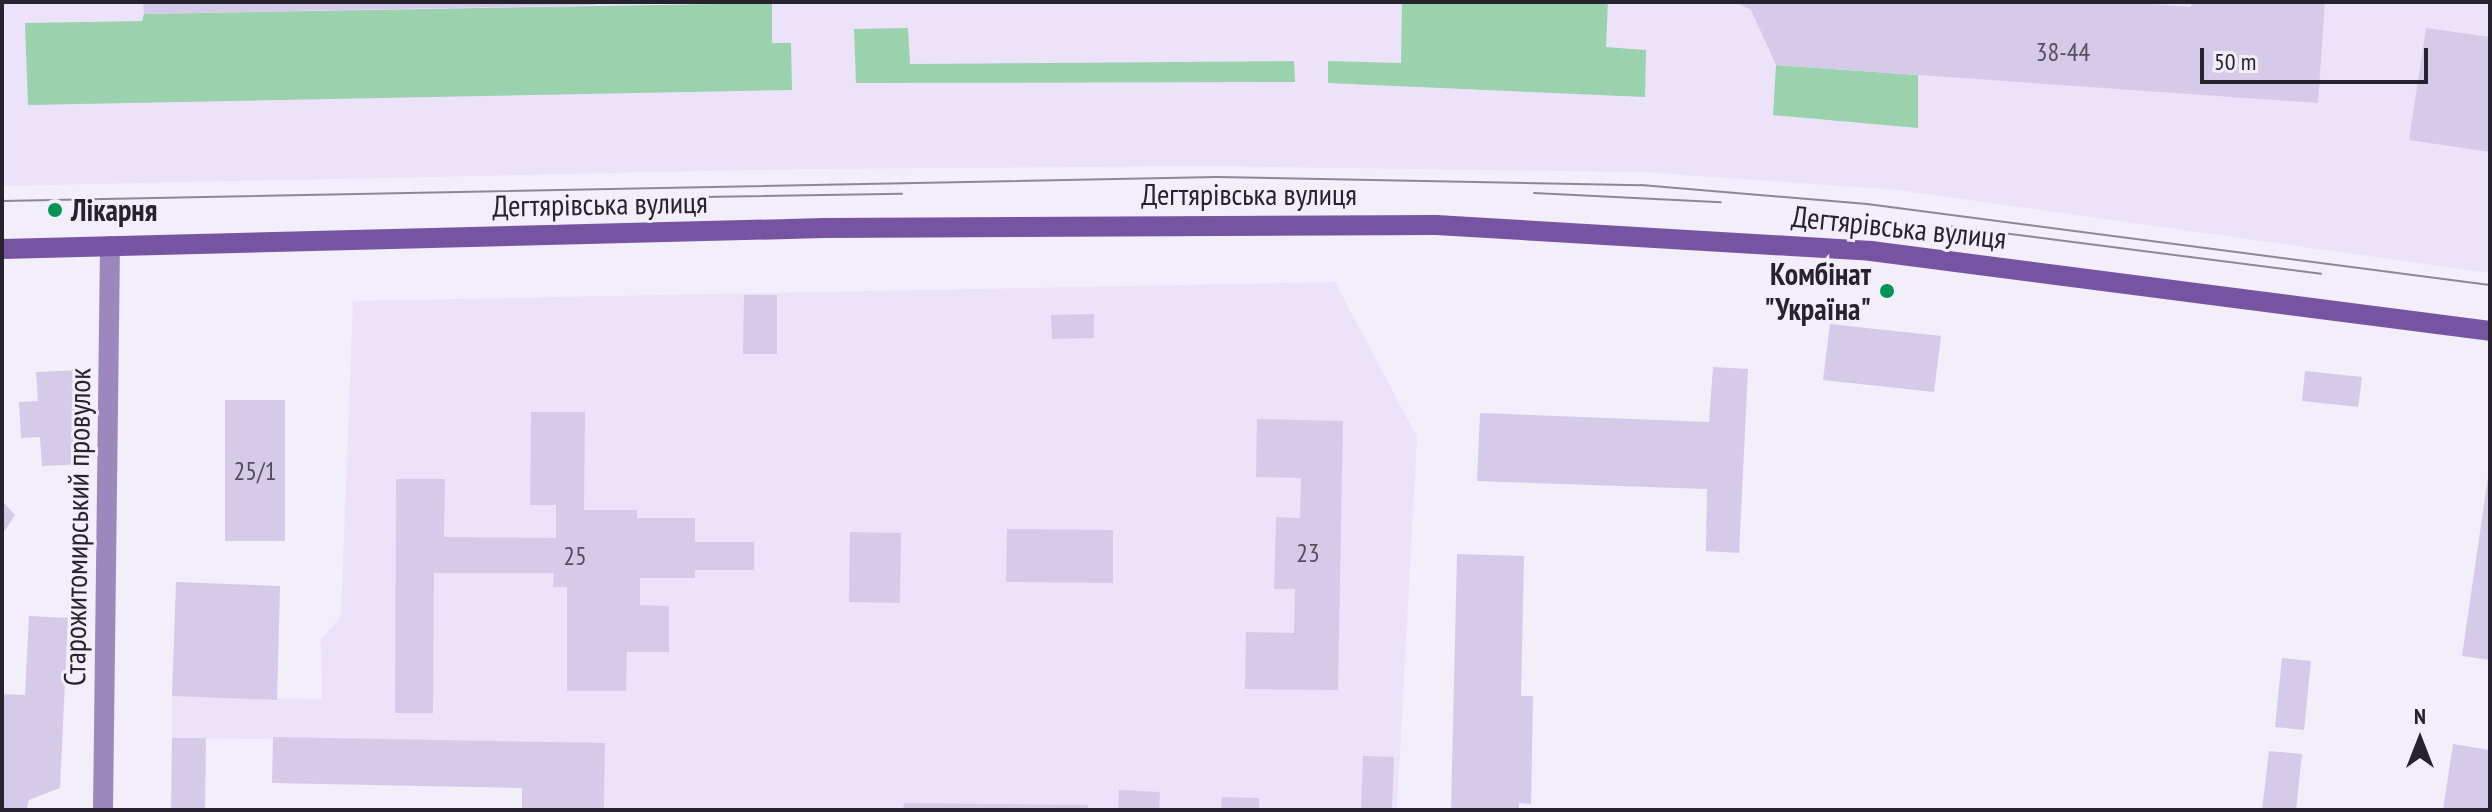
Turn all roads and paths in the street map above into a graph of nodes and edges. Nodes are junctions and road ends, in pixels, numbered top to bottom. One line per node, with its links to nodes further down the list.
1 (110, 246): 2 (main road, Дегтярівська вулиця); 3 (main road, Дегтярівська вулиця); 4 (street, Старожитомирський провулок)
2 (2, 249)
3 (2490, 331)
4 (103, 810)

